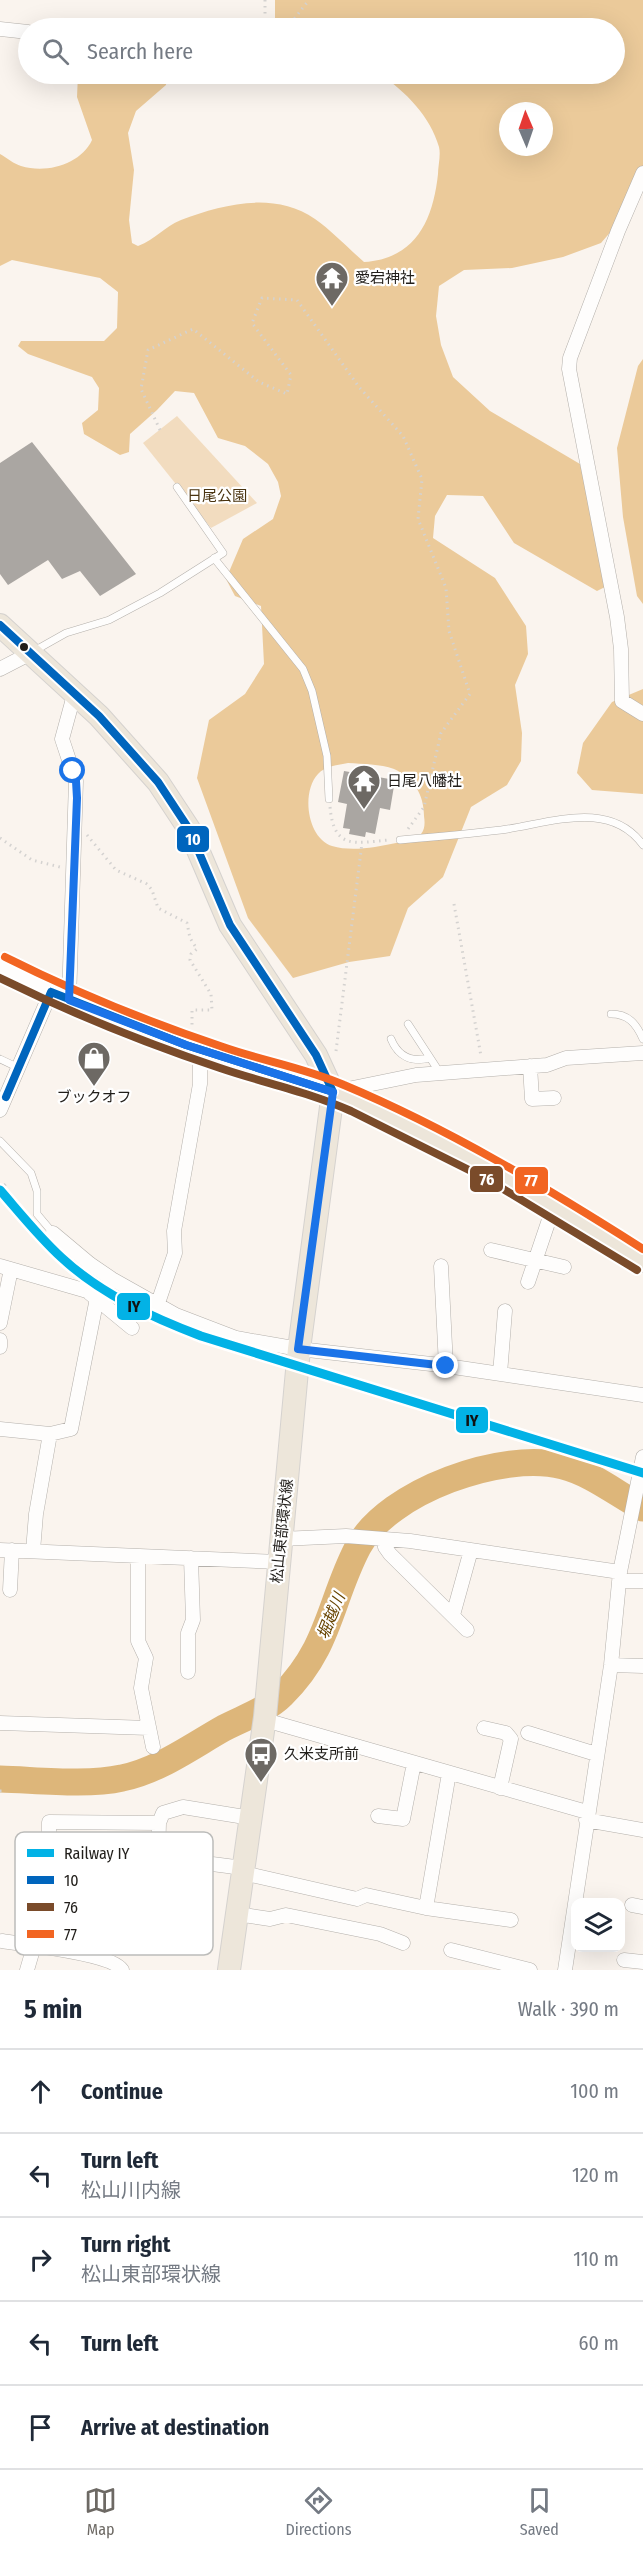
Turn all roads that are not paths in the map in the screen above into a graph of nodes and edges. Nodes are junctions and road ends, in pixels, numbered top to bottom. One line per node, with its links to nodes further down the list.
1 (0, 29): 2 (street)
2 (18, 31)
3 (643, 174): 10 (street)
4 (177, 487): 5 (lane)
5 (214, 558): 7 (lane); 11 (lane)
6 (0, 625): 7 (main road)
7 (29, 654): 8 (street); 9 (main road)
8 (0, 669)
9 (74, 695): 15 (street); 27 (main road)
10 (643, 714)
11 (329, 800)
12 (400, 840): 13 (lane)
13 (643, 845)
14 (0, 966): 15 (main road)
15 (60, 996): 20 (main road); 25 (street)
16 (611, 1014): 19 (lane)
17 (408, 1023): 22 (lane)
18 (391, 1039): 22 (lane)
19 (643, 1039)
20 (193, 1047): 27 (main road); 43 (street)
21 (643, 1053): 24 (street)
22 (430, 1058): 26 (lane)
23 (0, 1059): 25 (lane)
24 (530, 1066): 26 (street); 29 (street)
25 (19, 1068): 28 (street)
26 (440, 1073): 27 (street)
27 (333, 1092): 32 (main road); 49 (main road, 松山東部環状線)
28 (3, 1095): 30 (street)
29 (554, 1098)
30 (0, 1110)
31 (0, 1141): 33 (lane)
32 (554, 1206): 35 (street); 36 (main road)
33 (53, 1233): 40 (street)
34 (491, 1250): 35 (street)
35 (536, 1260): 39 (street); 41 (street)
36 (643, 1261)
37 (441, 1266): 50 (street)
38 (5, 1267): 42 (street); 45 (street)
39 (564, 1267)
40 (112, 1279): 42 (street); 43 (street)
41 (528, 1282)
42 (97, 1298): 46 (street); 54 (street)
43 (158, 1303): 49 (street)
44 (505, 1311): 51 (street)
45 (0, 1323)
46 (132, 1328)
47 (0, 1340): 48 (street)
48 (0, 1347)
49 (298, 1349): 50 (street); 57 (main road, 松山東部環状線)
50 (446, 1366): 51 (street)
51 (500, 1374): 52 (street)
52 (643, 1395)
53 (0, 1429): 54 (street)
54 (50, 1434): 60 (street)
55 (643, 1457): 64 (street)
56 (381, 1538): 57 (street); 59 (street); 67 (street)
57 (281, 1539): 63 (main road, 松山東部環状線)
58 (6, 1550): 60 (street); 66 (street)
59 (471, 1550): 64 (street); 67 (street)
60 (33, 1551): 61 (street)
61 (138, 1556): 62 (street); 74 (street)
62 (191, 1558): 63 (street); 71 (street)
63 (279, 1562): 72 (main road, 松山東部環状線)
64 (620, 1576): 65 (street); 69 (street)
65 (643, 1581)
66 (10, 1590)
67 (453, 1615): 68 (street)
68 (467, 1630)
69 (611, 1665): 70 (street); 78 (street)
70 (643, 1666)
71 (188, 1672)
72 (266, 1712): 79 (street); 84 (main road, 松山東部環状線)
73 (0, 1723): 74 (street)
74 (149, 1728): 77 (street)
75 (484, 1728): 81 (street)
76 (528, 1732): 78 (street)
77 (153, 1747)
78 (596, 1755): 83 (street)
79 (414, 1763): 80 (street); 82 (street)
80 (449, 1773): 81 (street); 91 (street)
81 (500, 1788): 83 (street)
82 (378, 1816)
83 (586, 1816): 86 (street); 106 (street)
84 (250, 1818): 85 (street); 90 (main road, 松山東部環状線)
85 (159, 1823): 87 (street); 88 (street)
86 (643, 1830)
87 (49, 1832)
88 (159, 1832)
89 (213, 1865): 90 (street)
90 (243, 1870): 91 (street); 92 (main road, 松山東部環状線)
91 (426, 1908): 93 (street)
92 (237, 1914): 96 (street); 104 (main road, 松山東部環状線)
93 (511, 1920)
94 (2, 1941): 95 (street)
95 (15, 1943)
96 (403, 1943)
97 (451, 1950): 105 (street)
98 (31, 1955): 102 (street)
99 (84, 1955): 103 (street)
100 (624, 1960): 101 (street)
101 (643, 1962)
102 (27, 1970)
103 (122, 1970)
104 (230, 1970)
105 (530, 1970)
106 (565, 1970)

